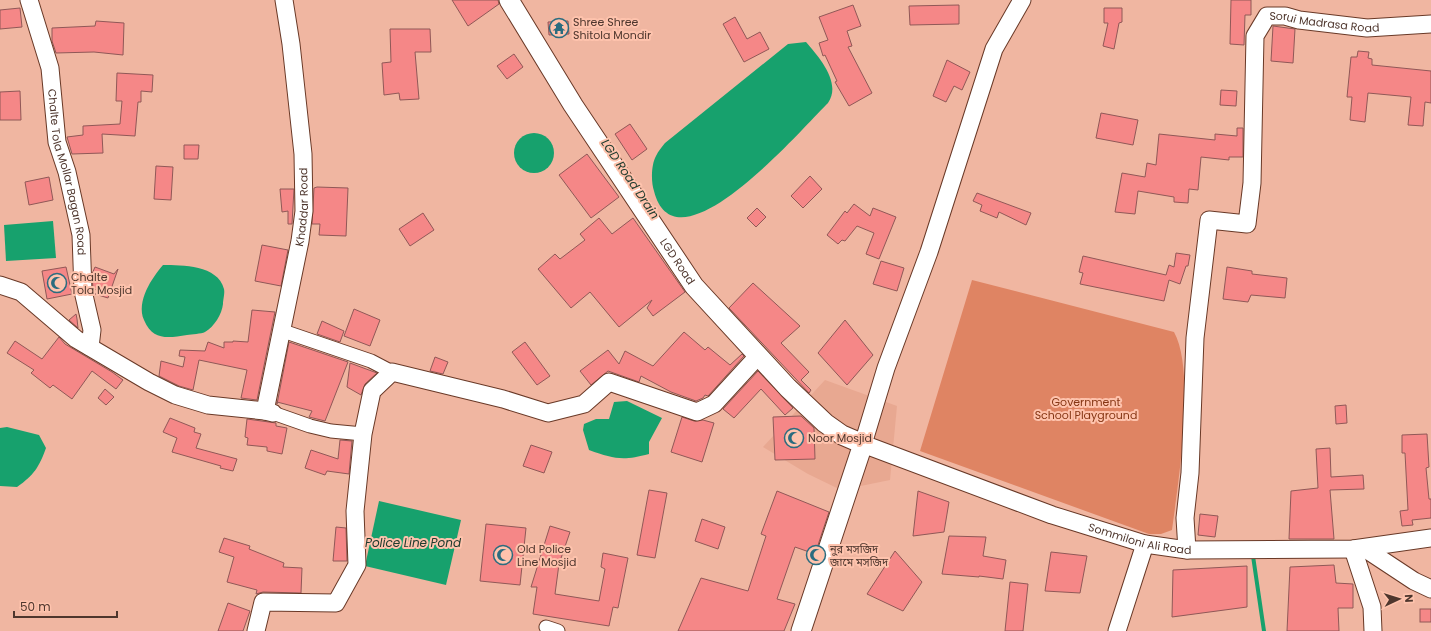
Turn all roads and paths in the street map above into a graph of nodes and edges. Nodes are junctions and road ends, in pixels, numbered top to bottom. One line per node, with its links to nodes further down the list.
1 (28, 0): 8 (street, Chalte Tola Mollar Bagan Road)
2 (284, 0): 7 (street, Khaddar Road)
3 (509, 0): 9 (main road, LGD Road)
4 (1022, 0): 13 (street)
5 (1431, 24): 17 (street, Sorui Madrasa Road)
6 (1, 289): 8 (street)
7 (283, 331): 10 (street); 11 (street, Khaddar Road)
8 (90, 347): 11 (street)
9 (758, 356): 10 (street); 13 (main road, LGD Road)
10 (392, 372): 12 (street)
11 (269, 412): 12 (street)
12 (363, 434): 19 (street)
13 (863, 444): 15 (street, Sommiloni Ali Road); 20 (main road)
14 (1431, 538): 16 (street, Sommiloni Ali Road)
15 (1145, 544): 17 (street, Sommiloni Ali Road); 21 (street)
16 (1359, 549): 17 (street, Sommiloni Ali Road); 18 (street); 22 (street)
17 (1187, 550)
18 (1431, 590)
19 (256, 631)
20 (801, 631)
21 (1117, 631)
22 (1373, 631)

